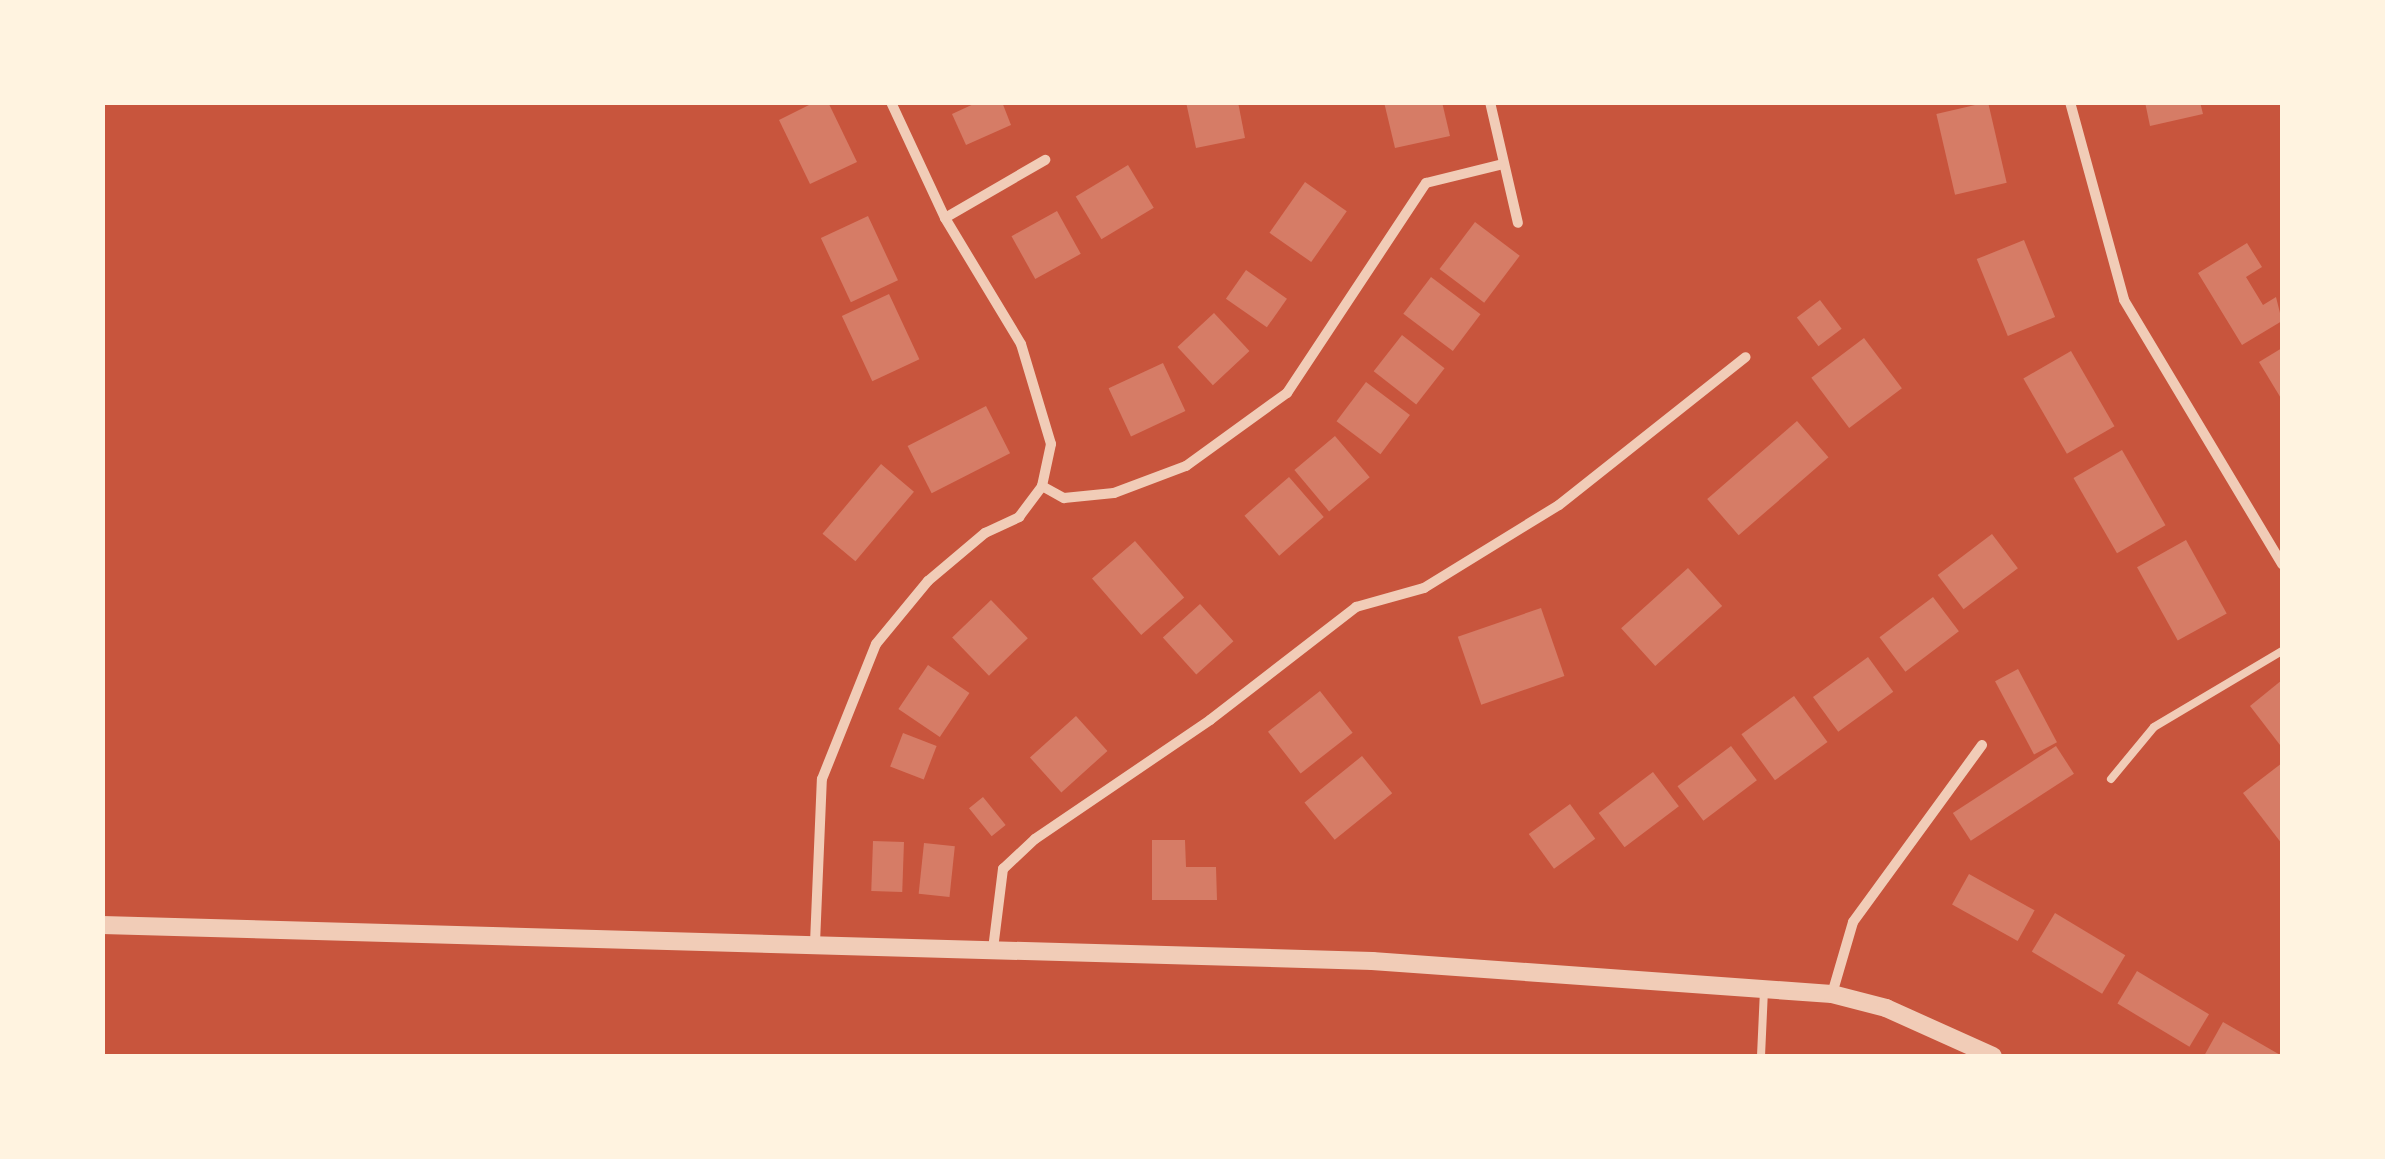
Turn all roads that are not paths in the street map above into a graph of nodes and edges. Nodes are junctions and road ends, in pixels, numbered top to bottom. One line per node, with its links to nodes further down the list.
1 (890, 102): 6 (street)
2 (1490, 102): 5 (street)
3 (2070, 102): 10 (street)
4 (1046, 160): 6 (street)
5 (1503, 164): 7 (street); 9 (street)
6 (945, 218): 9 (street)
7 (1518, 223)
8 (1746, 357): 16 (street)
9 (1042, 486): 15 (street)
10 (2282, 564)
11 (2282, 652): 13 (lane)
12 (1982, 745): 18 (street)
13 (2111, 779)
14 (102, 926): 15 (street)
15 (816, 943): 16 (street)
16 (994, 949): 17 (street)
17 (1764, 988): 18 (street); 19 (lane)
18 (1832, 994): 20 (street)
19 (1761, 1056)
20 (1993, 1056)

